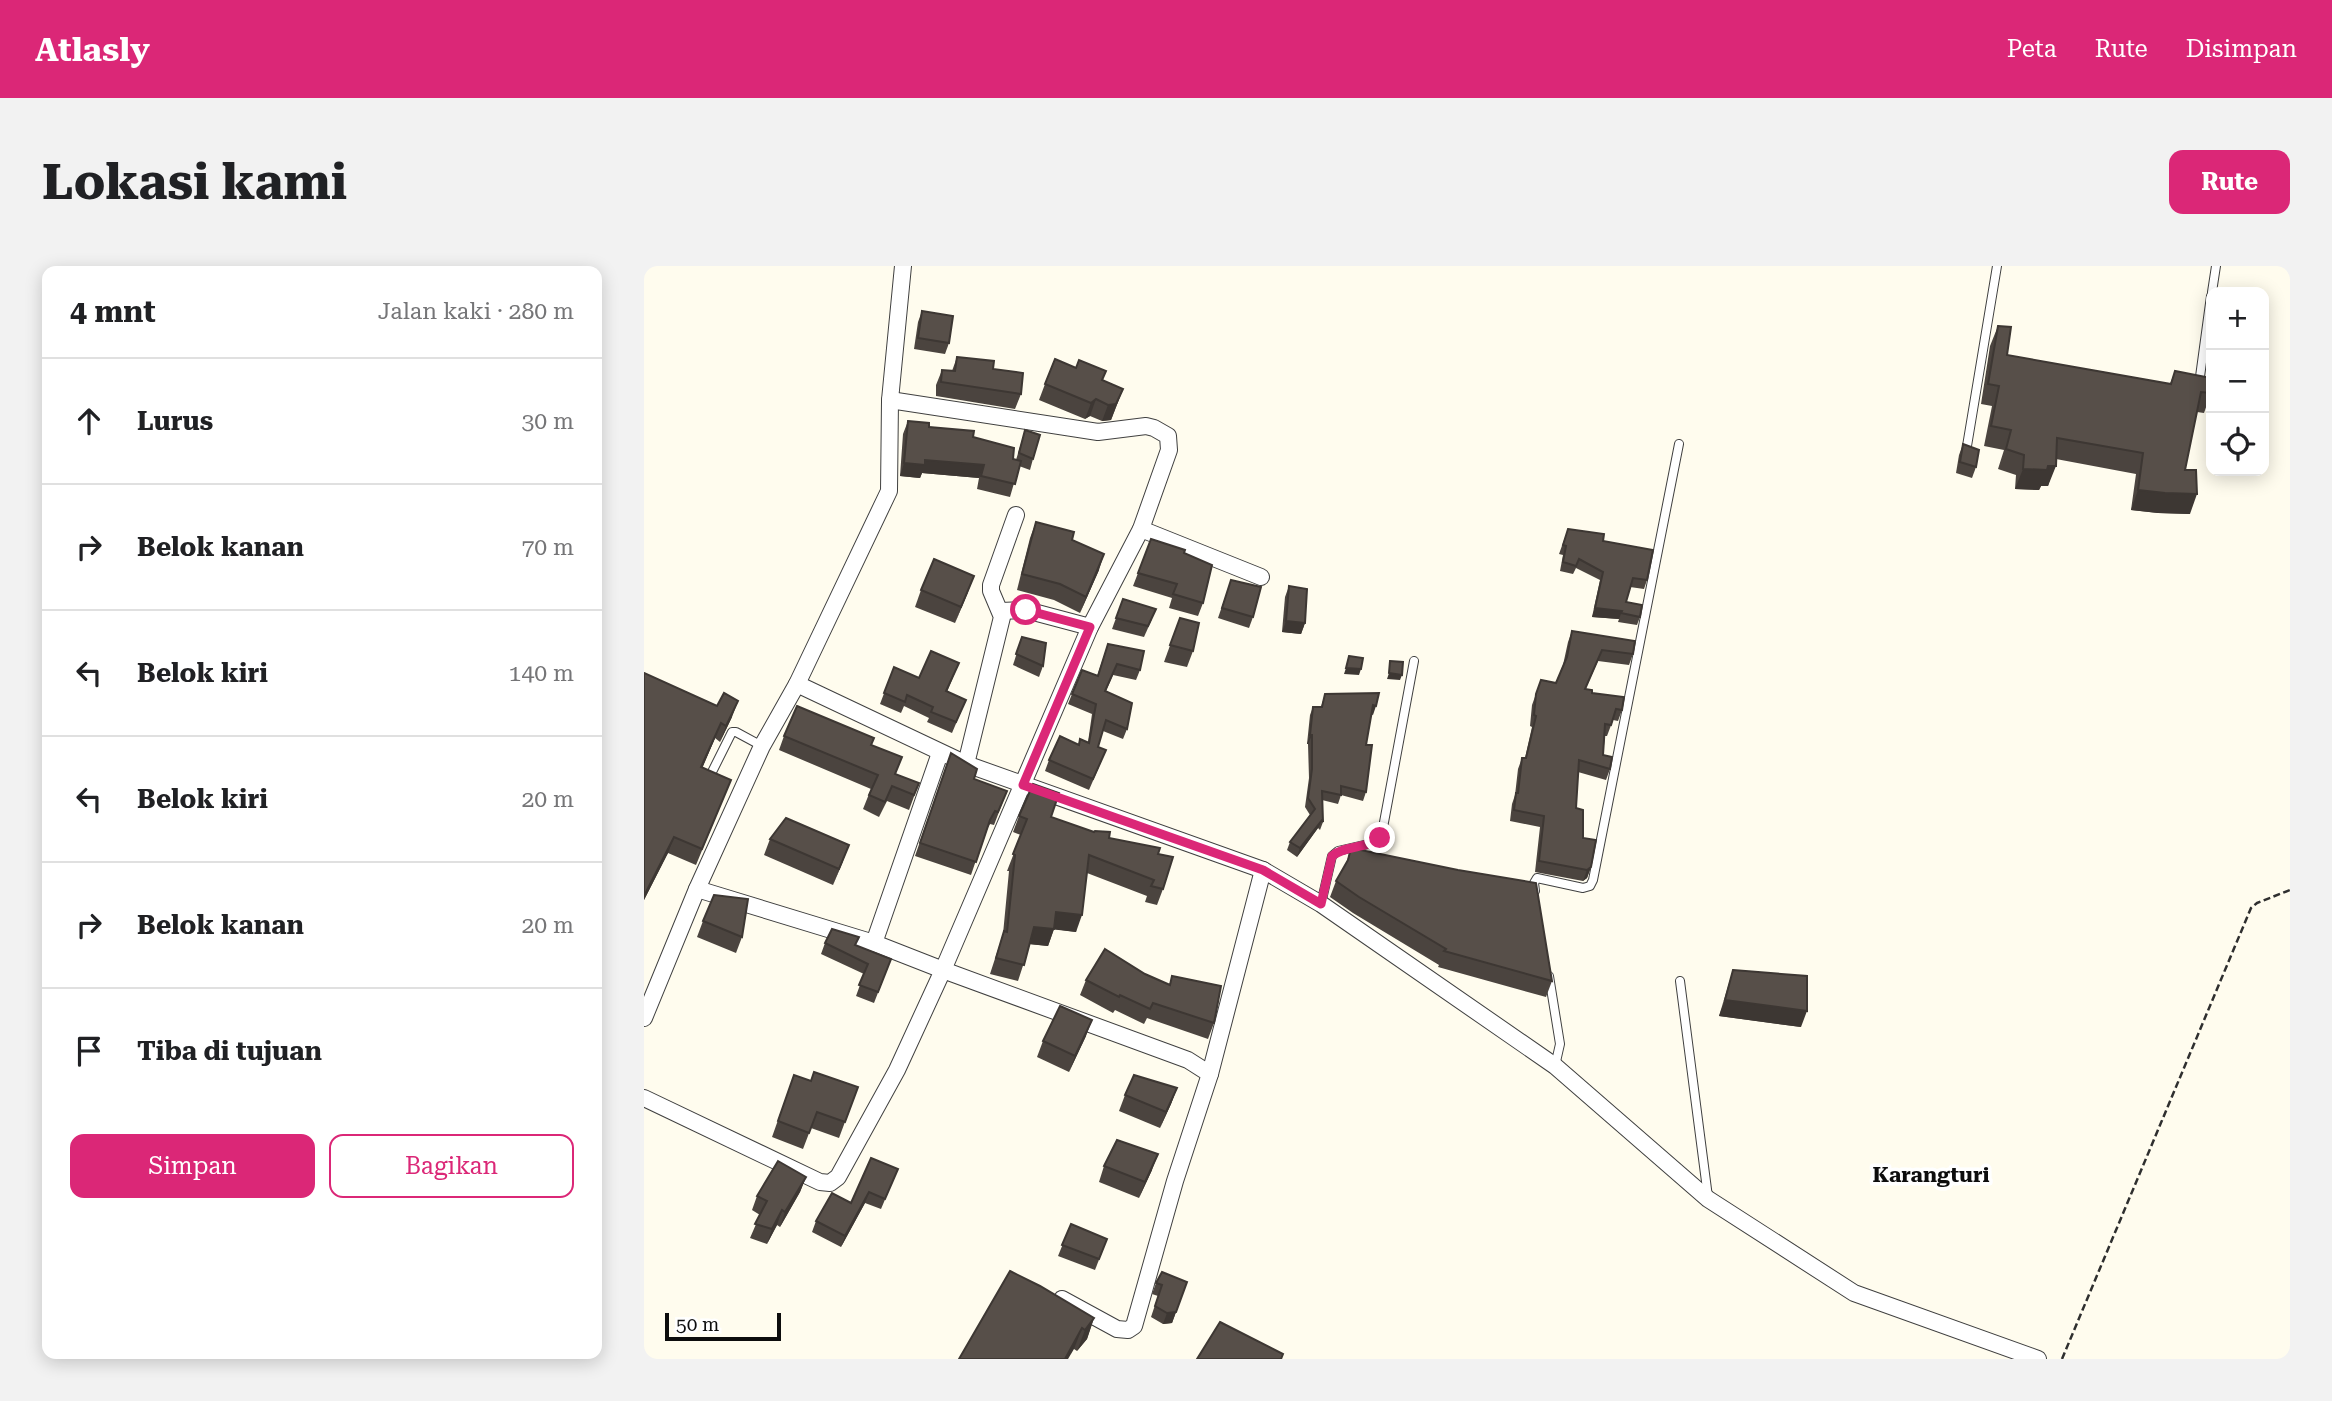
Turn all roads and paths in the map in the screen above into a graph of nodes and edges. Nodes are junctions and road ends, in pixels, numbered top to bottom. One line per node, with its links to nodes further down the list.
1 (903, 266): 7 (street)
2 (1997, 266): 9 (lane)
3 (2216, 266): 4 (lane)
4 (2213, 287)
5 (2206, 337): 6 (lane)
6 (2199, 387)
7 (890, 400): 11 (street); 16 (street)
8 (1679, 444): 25 (lane)
9 (1967, 446)
10 (1016, 515): 13 (street)
11 (1141, 529): 12 (street); 14 (street)
12 (1261, 577)
13 (1001, 611): 14 (street); 19 (street)
14 (1090, 627): 21 (street)
15 (1414, 661): 26 (lane)
16 (797, 684): 17 (street); 18 (street)
17 (762, 746): 20 (lane); 23 (street)
18 (940, 753): 19 (street); 27 (street)
19 (966, 764): 21 (street)
20 (707, 781)
21 (1023, 785): 22 (street); 29 (street)
22 (1263, 870): 26 (street); 33 (street)
23 (697, 889): 27 (street); 31 (street)
24 (2290, 890): 38 (path)
25 (1536, 900)
26 (1321, 904): 32 (street)
27 (874, 943): 29 (street)
28 (1547, 964): 32 (lane)
29 (943, 971): 33 (street); 34 (street)
30 (1680, 981): 35 (lane)
31 (644, 1018)
32 (1555, 1066): 35 (street)
33 (1210, 1074): 36 (street)
34 (644, 1098)
35 (1708, 1199): 37 (street)
36 (1046, 1291)
37 (2038, 1359)
38 (2062, 1359)

